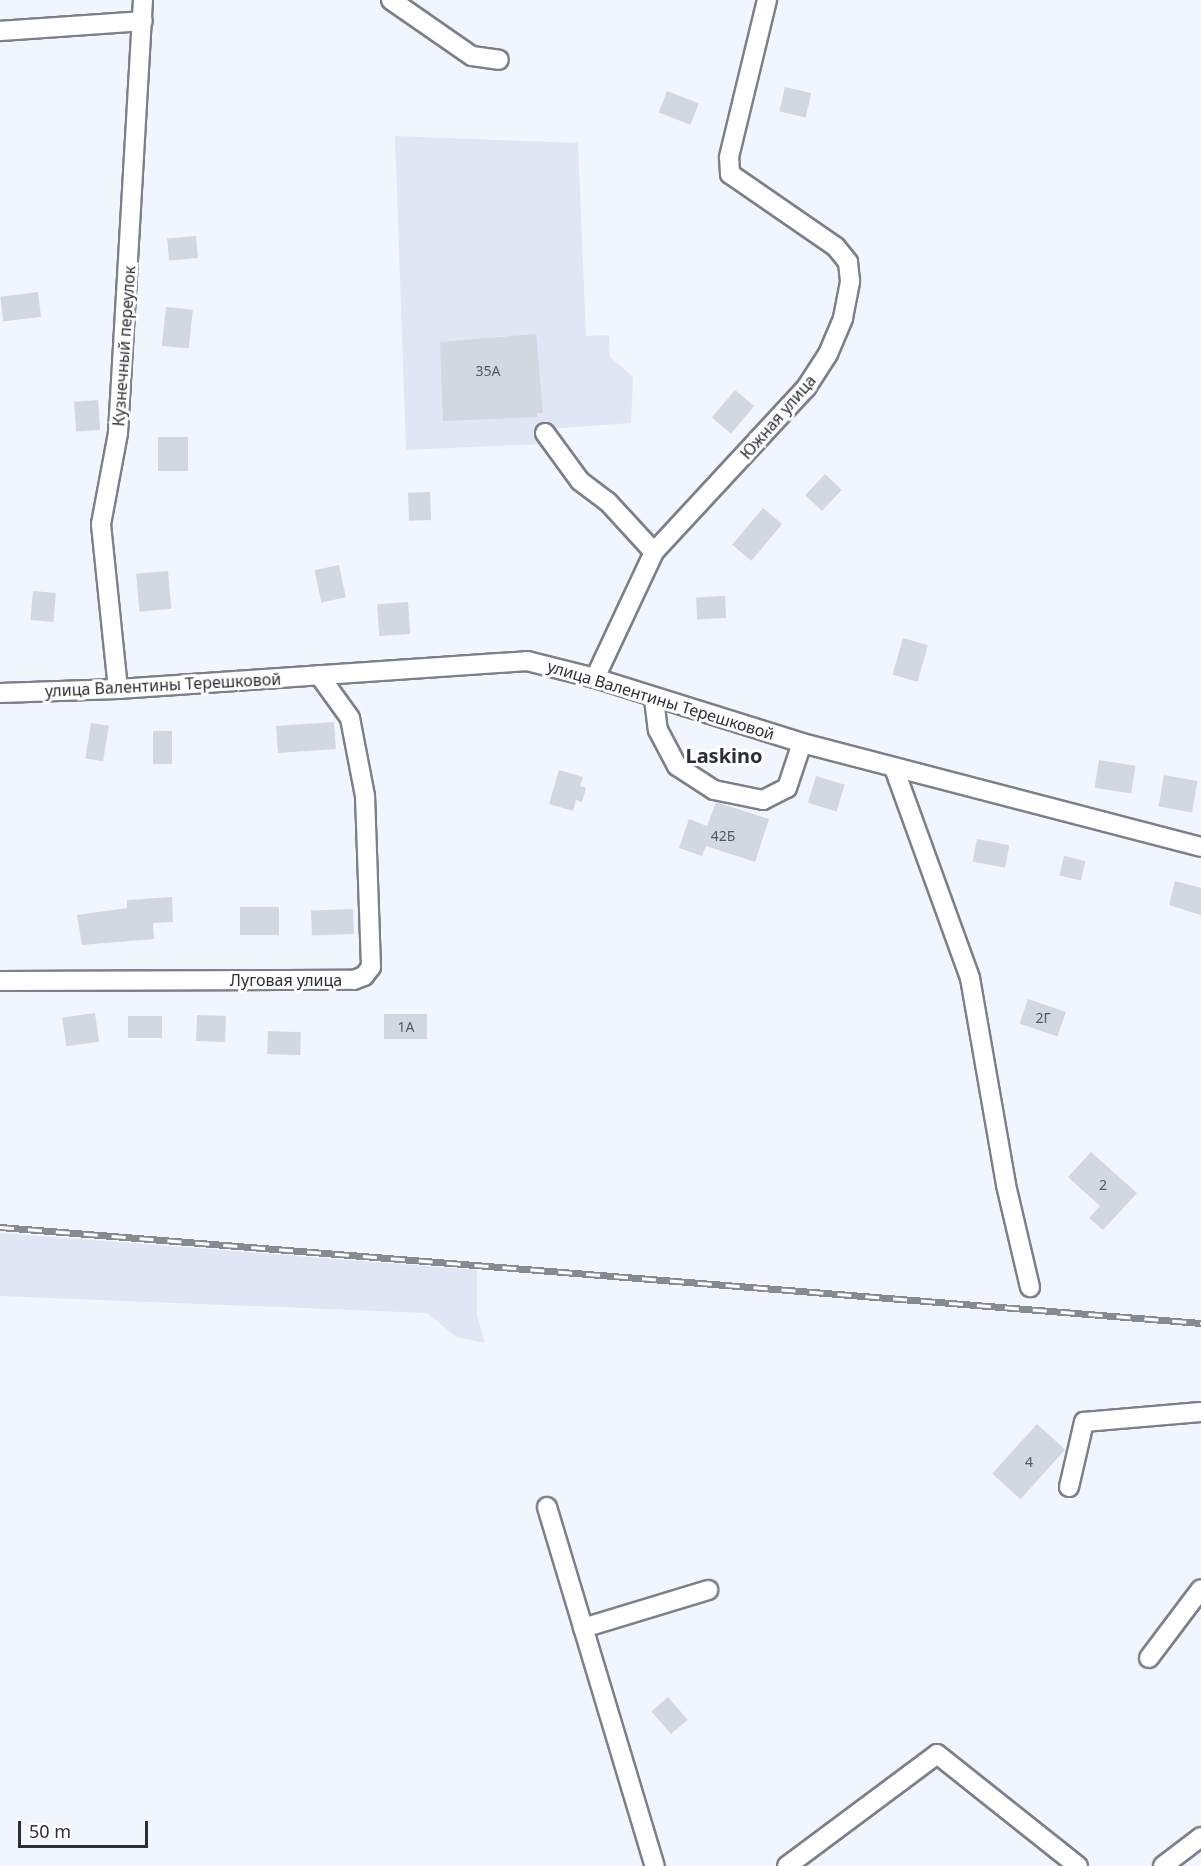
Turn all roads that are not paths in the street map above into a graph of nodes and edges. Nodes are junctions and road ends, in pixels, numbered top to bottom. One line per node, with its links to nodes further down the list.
1 (143, 0): 4 (street, Кузнечный переулок)
2 (391, 0): 6 (street)
3 (767, 0): 8 (street, Южная улица)
4 (143, 21): 5 (street); 11 (street, Кузнечный переулок)
5 (0, 31)
6 (499, 60)
7 (545, 433): 8 (street)
8 (654, 552): 10 (street, Южная улица)
9 (320, 675): 10 (street, улица Валентины Терешковой); 11 (street, улица Валентины Терешковой); 17 (street, Луговая улица)
10 (595, 678): 13 (street, улица Валентины Терешковой)
11 (118, 690): 12 (street, улица Валентины Терешковой)
12 (0, 693)
13 (654, 699): 14 (street, улица Валентины Терешковой); 14 (street)
14 (802, 743): 15 (street, улица Валентины Терешковой)
15 (894, 768): 16 (street, улица Валентины Терешковой); 18 (street)
16 (1201, 847)
17 (0, 981)
18 (1030, 1287)
19 (1201, 1412): 20 (street)
20 (1069, 1487)
21 (547, 1507): 24 (street)
22 (1201, 1589): 25 (street)
23 (708, 1590): 24 (street)
24 (583, 1628): 27 (street)
25 (1149, 1658)
26 (1201, 1837): 30 (street)
27 (655, 1866)
28 (787, 1866): 29 (street)
29 (1078, 1866)
30 (1163, 1866)

